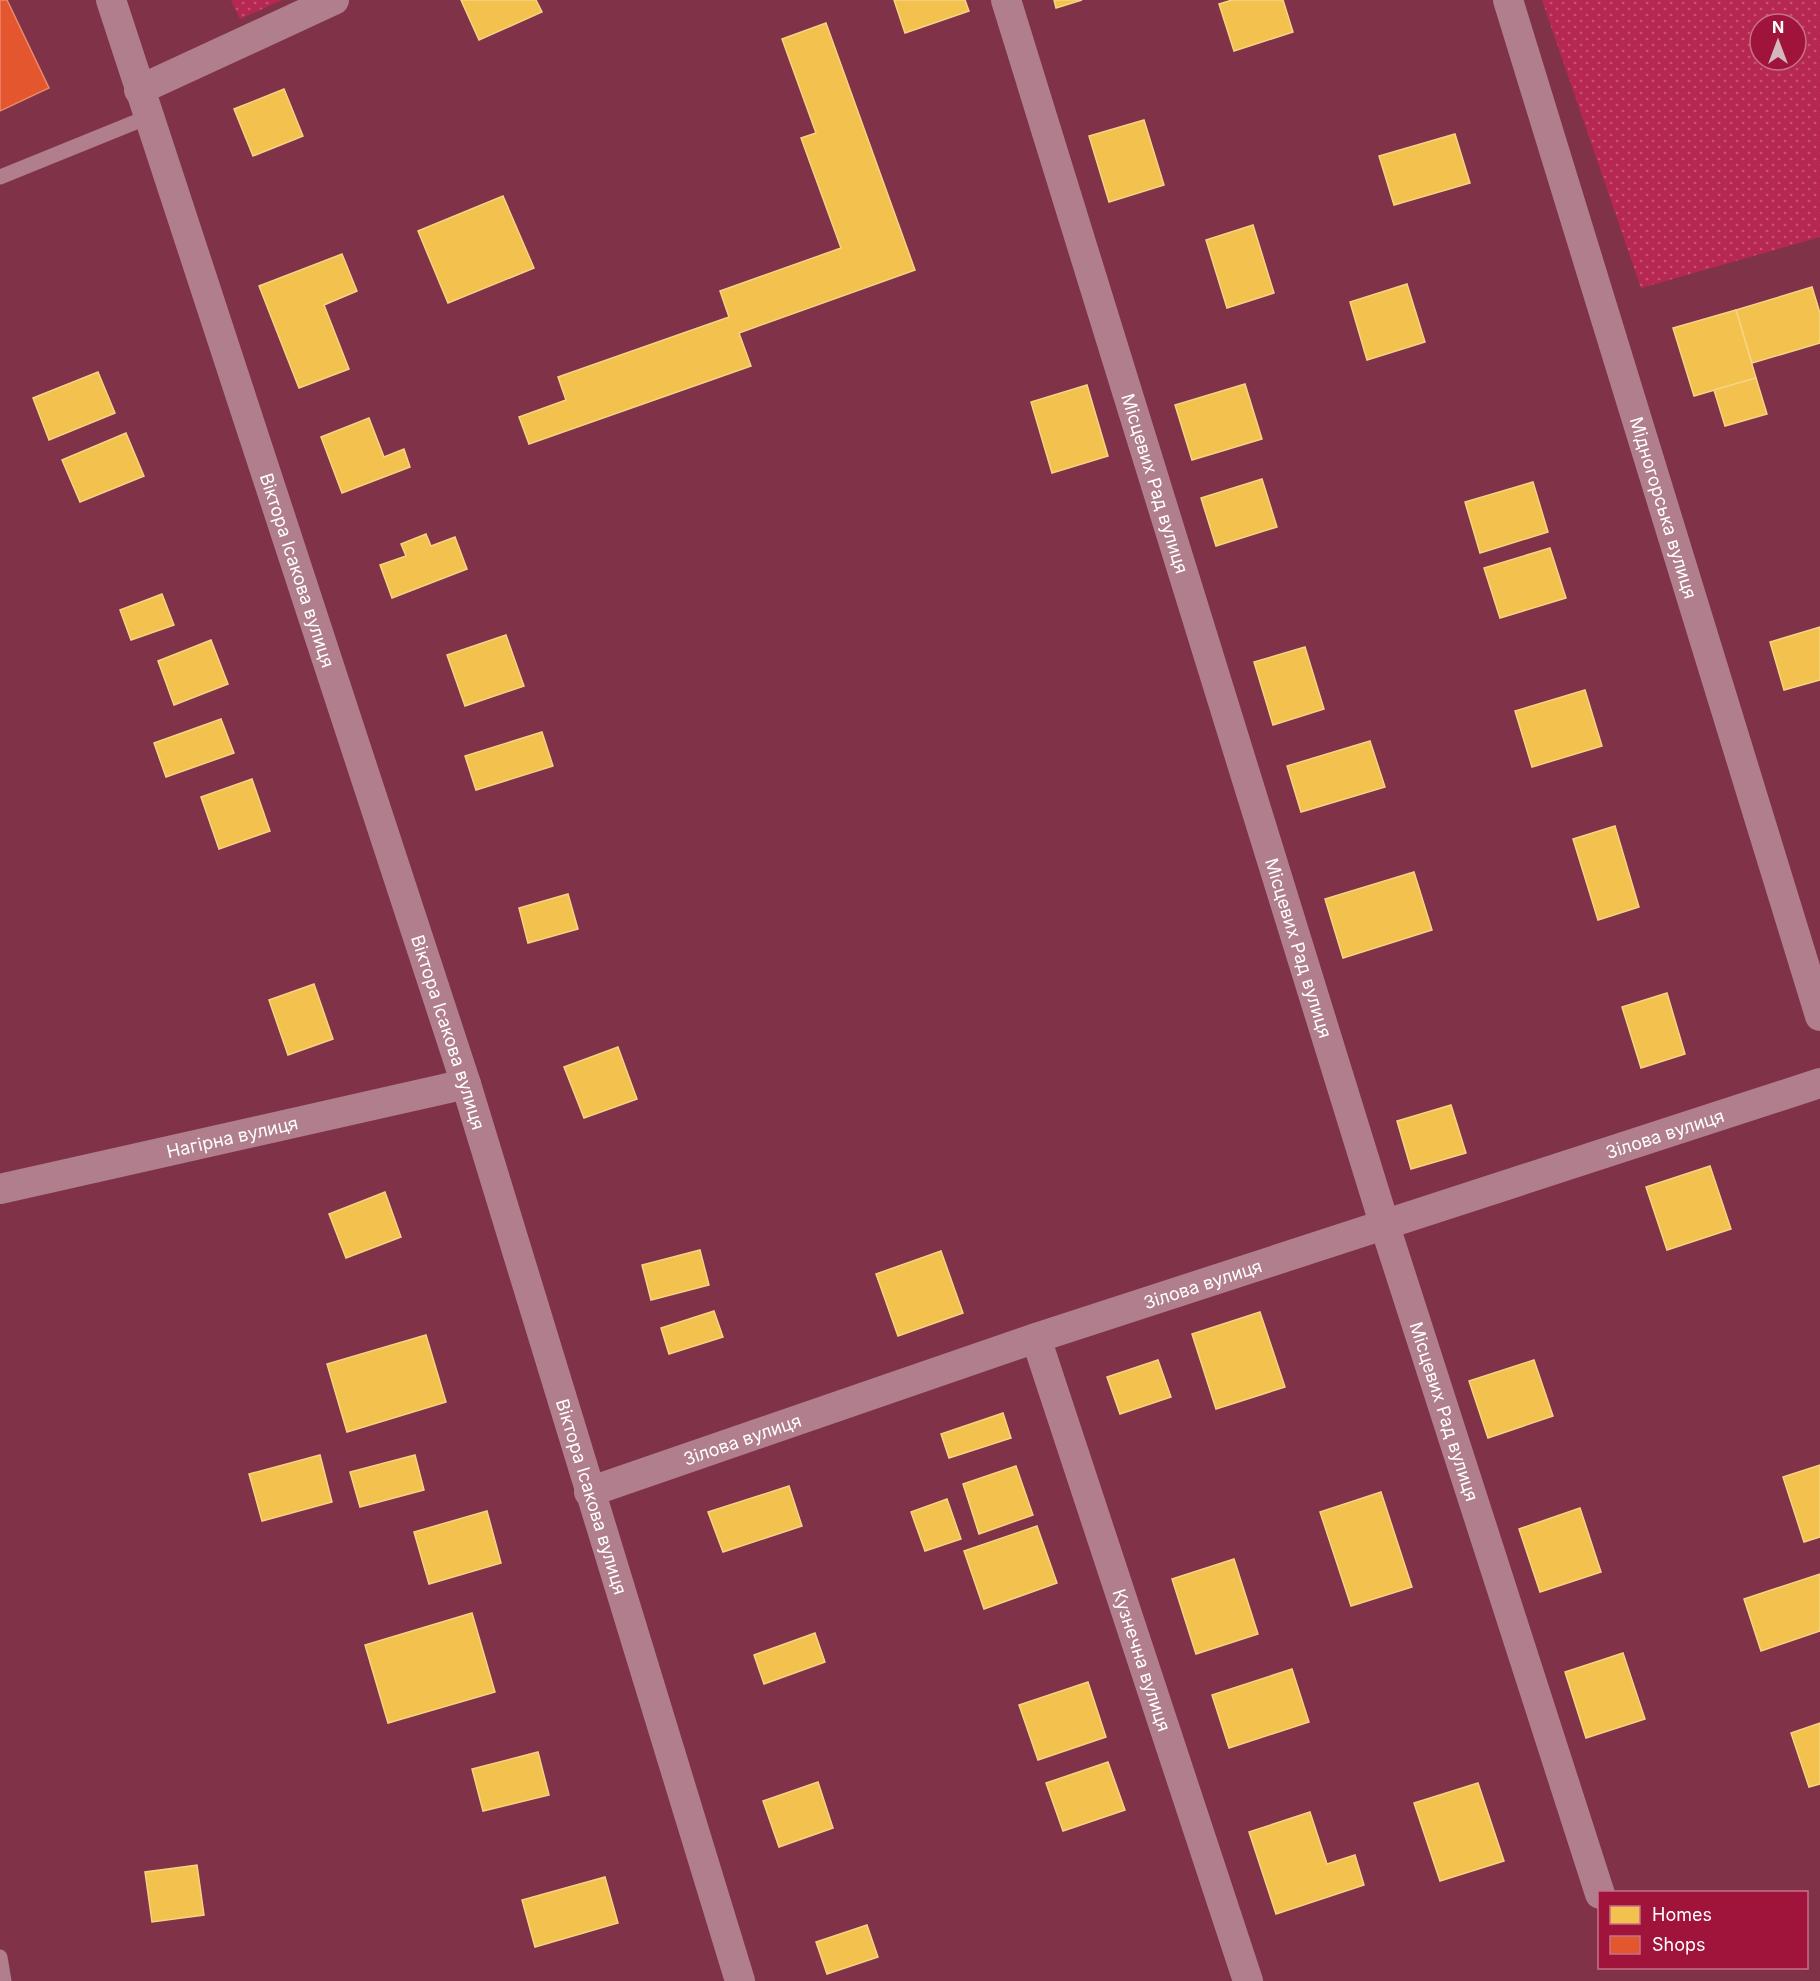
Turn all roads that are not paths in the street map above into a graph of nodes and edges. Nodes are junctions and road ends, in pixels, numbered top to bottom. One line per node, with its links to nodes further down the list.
1 (111, 0): 5 (street, Віктора Ісакова вулиця)
2 (334, 0): 5 (street)
3 (1006, 0): 11 (street, Місцевих Рад вулиця)
4 (1508, 0): 7 (street, Мідногорська вулиця)
5 (144, 104): 6 (lane); 9 (street, Віктора Ісакова вулиця)
6 (0, 177)
7 (1820, 1016)
8 (1820, 1083): 11 (street, Зілова вулиця)
9 (466, 1084): 10 (street, Нагірна вулиця); 13 (street, Віктора Ісакова вулиця)
10 (0, 1189)
11 (1384, 1223): 12 (street, Зілова вулиця); 14 (street, Місцевих Рад вулиця)
12 (1036, 1338): 13 (street, Зілова вулиця); 18 (street, Кузнечна вулиця)
13 (589, 1492): 17 (street, Віктора Ісакова вулиця)
14 (1598, 1891)
15 (0, 1957): 16 (lane)
16 (4, 1981)
17 (740, 1981)
18 (1248, 1981)

